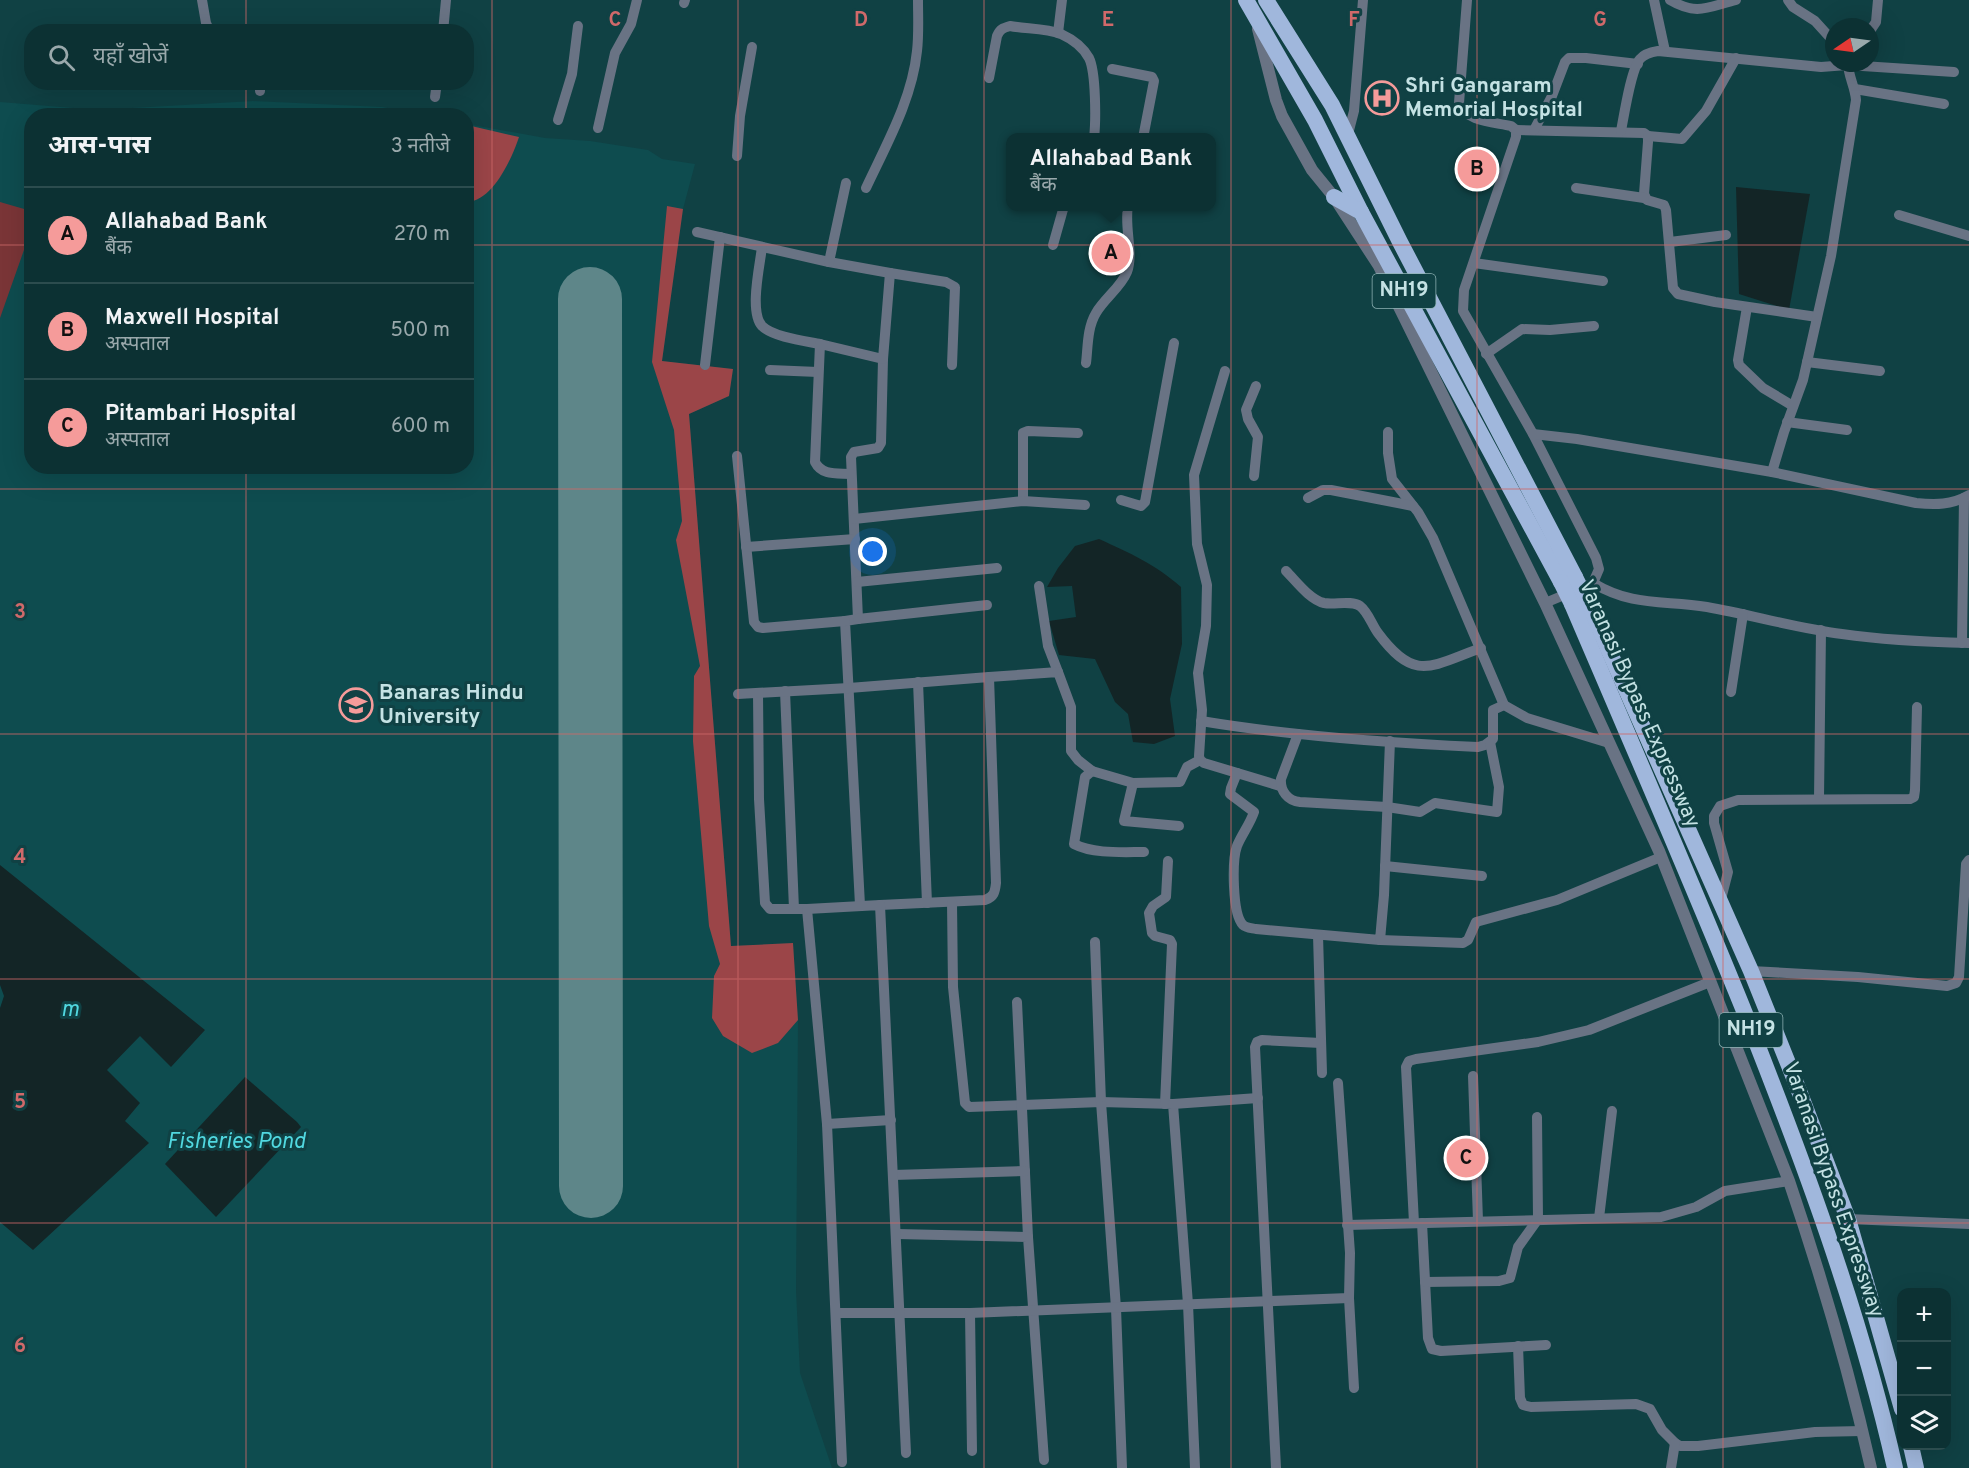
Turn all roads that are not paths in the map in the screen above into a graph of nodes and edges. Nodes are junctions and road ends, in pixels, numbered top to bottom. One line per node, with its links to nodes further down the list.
1 (202, 0): 17 (street)
2 (446, 0): 18 (street)
3 (637, 0): 37 (street)
4 (918, 0): 47 (street)
5 (1062, 0): 21 (street)
6 (1246, 0): 15 (highway, Varanasi Bypass Expressway / NH19)
7 (1266, 0): 44 (highway, Varanasi Bypass Expressway / NH19)
8 (1363, 0): 44 (street)
9 (1467, 0): 38 (street)
10 (1654, 0): 23 (street)
11 (1670, 0): 12 (street)
12 (1736, 0)
13 (1788, 0): 20 (street)
14 (1878, 0): 16 (street)
15 (1255, 18): 49 (street); 53 (highway, Varanasi Bypass Expressway / NH19)
16 (1876, 18)
17 (206, 24)
18 (444, 24)
19 (578, 26): 36 (street)
20 (1825, 32)
21 (1058, 33): 31 (street); 41 (street)
22 (753, 47): 45 (street)
23 (1665, 51): 24 (street); 25 (street)
24 (1736, 58): 27 (street); 43 (street)
25 (1638, 64): 39 (street); 40 (street)
26 (1879, 66): 30 (street)
27 (1825, 67)
28 (1113, 69): 42 (street)
29 (1850, 72): 32 (street)
30 (1954, 72)
31 (989, 78)
32 (1855, 89): 35 (street); 67 (street)
33 (436, 90): 34 (street)
34 (435, 97)
35 (1944, 104)
36 (558, 120)
37 (598, 128)
38 (1516, 130): 39 (street); 63 (street)
39 (1534, 130): 40 (street)
40 (1621, 131): 43 (street)
41 (1094, 133)
42 (1144, 133)
43 (1648, 136): 50 (street)
44 (1347, 138): 103 (highway, Varanasi Bypass Expressway / NH19)
45 (737, 156)
46 (846, 183): 62 (street)
47 (866, 188)
48 (1576, 188): 50 (street)
49 (1334, 197): 53 (highway); 108 (street)
50 (1644, 198): 59 (street)
51 (1063, 211): 60 (street)
52 (1127, 211): 74 (street)
53 (1361, 212): 103 (highway, Varanasi Bypass Expressway / NH19)
54 (1899, 215): 57 (street)
55 (697, 232): 58 (street)
56 (1726, 236): 59 (street)
57 (1969, 236)
58 (720, 237): 61 (street); 75 (street)
59 (1670, 242): 66 (street)
60 (1053, 245)
61 (762, 247): 62 (street); 70 (street)
62 (829, 262): 64 (street)
63 (1474, 263): 65 (street); 71 (street)
64 (890, 273): 72 (street); 76 (street)
65 (1603, 281)
66 (1747, 307): 67 (street); 82 (street)
67 (1816, 317): 73 (street)
68 (1594, 326): 71 (street)
69 (1174, 343): 94 (street)
70 (820, 345): 72 (street); 80 (street)
71 (1486, 354): 87 (street)
72 (883, 359): 90 (street)
73 (1807, 362): 79 (street); 82 (street)
74 (1086, 363)
75 (705, 365)
76 (952, 365)
77 (770, 370): 80 (street)
78 (1225, 371): 126 (street)
79 (1880, 371)
80 (818, 372): 90 (street)
81 (1256, 386): 91 (street)
82 (1793, 406): 83 (street)
83 (1787, 422): 84 (street); 89 (street)
84 (1847, 430)
85 (1388, 432): 97 (street)
86 (1078, 433): 95 (street)
87 (1533, 434): 89 (street); 105 (street)
88 (737, 456): 100 (street)
89 (1772, 472): 92 (street)
90 (851, 474): 98 (street)
91 (1254, 476)
92 (1967, 497): 114 (street)
93 (1308, 498): 97 (street)
94 (1121, 500)
95 (1023, 501): 96 (street); 98 (street)
96 (1085, 505)
97 (1413, 506): 115 (street)
98 (854, 519): 99 (street)
99 (855, 539): 100 (street); 104 (street)
100 (746, 547): 112 (street)
101 (997, 568): 104 (street)
102 (1286, 571): 115 (street)
103 (1568, 579): 107 (highway, Varanasi Bypass Expressway / NH19, bridge)
104 (857, 582): 111 (street)
105 (1593, 584): 108 (street); 110 (street)
106 (1039, 586): 116 (street)
107 (1579, 602): 148 (highway, Varanasi Bypass Expressway / NH19); 208 (highway, Varanasi Bypass Expressway / NH19)
108 (1545, 603): 130 (street)
109 (987, 605): 111 (street)
110 (1743, 615): 113 (street); 121 (street)
111 (858, 619): 112 (street)
112 (845, 621): 119 (street)
113 (1821, 630): 114 (street); 136 (street)
114 (1965, 643)
115 (1481, 648): 124 (street)
116 (1059, 672): 117 (street); 132 (street)
117 (989, 677): 118 (street); 146 (street)
118 (918, 682): 119 (street); 147 (street)
119 (849, 688): 120 (street); 149 (street)
120 (785, 692): 122 (street); 151 (street)
121 (1731, 692)
122 (758, 693): 123 (street); 151 (street)
123 (738, 694)
124 (1504, 705): 129 (street); 130 (street)
125 (1917, 707): 136 (street)
126 (1201, 721): 127 (street); 131 (street)
127 (1298, 734): 128 (street); 135 (street)
128 (1390, 741): 129 (street); 137 (street)
129 (1490, 742): 137 (street)
130 (1609, 743): 140 (street)
131 (1200, 760): 133 (street); 134 (street)
132 (1092, 771): 134 (street); 139 (street)
133 (1237, 773): 135 (street); 153 (street)
134 (1133, 783): 138 (street)
135 (1280, 786): 137 (street)
136 (1819, 799): 148 (street)
137 (1387, 807): 143 (street)
138 (1179, 826)
139 (1144, 852)
140 (1661, 857): 154 (street); 157 (street)
141 (1969, 860): 145 (street)
142 (1167, 861): 165 (street)
143 (1385, 866): 144 (street); 154 (street)
144 (1482, 876)
145 (1967, 892): 156 (street)
146 (952, 902): 147 (street); 166 (street)
147 (927, 903): 150 (street)
148 (1720, 904): 156 (highway, Varanasi Bypass Expressway / NH19)
149 (860, 905): 150 (street); 152 (street)
150 (880, 905): 169 (street)
151 (794, 909): 152 (street)
152 (807, 909): 170 (street)
153 (1318, 935): 154 (street); 159 (street)
154 (1380, 940)
155 (1095, 942): 164 (street)
156 (1751, 971): 176 (highway, Varanasi Bypass Expressway / NH19)
157 (1710, 982): 173 (street); 178 (street)
158 (1017, 1002): 166 (street)
159 (1321, 1043): 160 (street); 163 (street)
160 (1322, 1073)
161 (1473, 1076): 177 (street)
162 (1338, 1083): 180 (street)
163 (1258, 1098): 165 (street); 185 (street)
164 (1101, 1102): 165 (street); 166 (street); 187 (street)
165 (1169, 1104): 186 (street)
166 (1022, 1106): 171 (street)
167 (1612, 1111): 174 (street)
168 (1537, 1117): 175 (street)
169 (891, 1120): 170 (street); 172 (street)
170 (827, 1124): 189 (street)
171 (1025, 1171): 172 (street); 182 (street)
172 (893, 1175): 181 (street)
173 (1789, 1181): 174 (street); 196 (street)
174 (1599, 1218): 175 (street)
175 (1538, 1219): 177 (street); 183 (street)
176 (1848, 1219): 179 (street); 195 (highway, Varanasi Bypass Expressway / NH19)
177 (1478, 1221): 178 (street)
178 (1418, 1223): 180 (street); 183 (street)
179 (1969, 1224)
180 (1347, 1226): 184 (street)
181 (897, 1234): 182 (street); 190 (street)
182 (1028, 1237): 188 (street)
183 (1425, 1282): 193 (street)
184 (1349, 1298): 185 (street); 194 (street)
185 (1267, 1303): 186 (street); 205 (street)
186 (1188, 1304): 187 (street); 204 (street)
187 (1116, 1308): 188 (street); 203 (street)
188 (1035, 1311): 191 (street); 201 (street)
189 (836, 1313): 190 (street); 202 (street)
190 (898, 1313): 191 (street); 200 (street)
191 (970, 1313): 198 (street)
192 (1546, 1345): 193 (street)
193 (1518, 1346): 197 (street)
194 (1354, 1388)
195 (1898, 1396)
196 (1862, 1431): 197 (street); 207 (street)
197 (1675, 1443): 206 (street)
198 (972, 1450)
199 (1912, 1450): 209 (highway)
200 (906, 1453)
201 (1044, 1460)
202 (842, 1462)
203 (1122, 1468)
204 (1195, 1468)
205 (1276, 1468)
206 (1671, 1468)
207 (1871, 1468)
208 (1895, 1468)
209 (1916, 1468)

